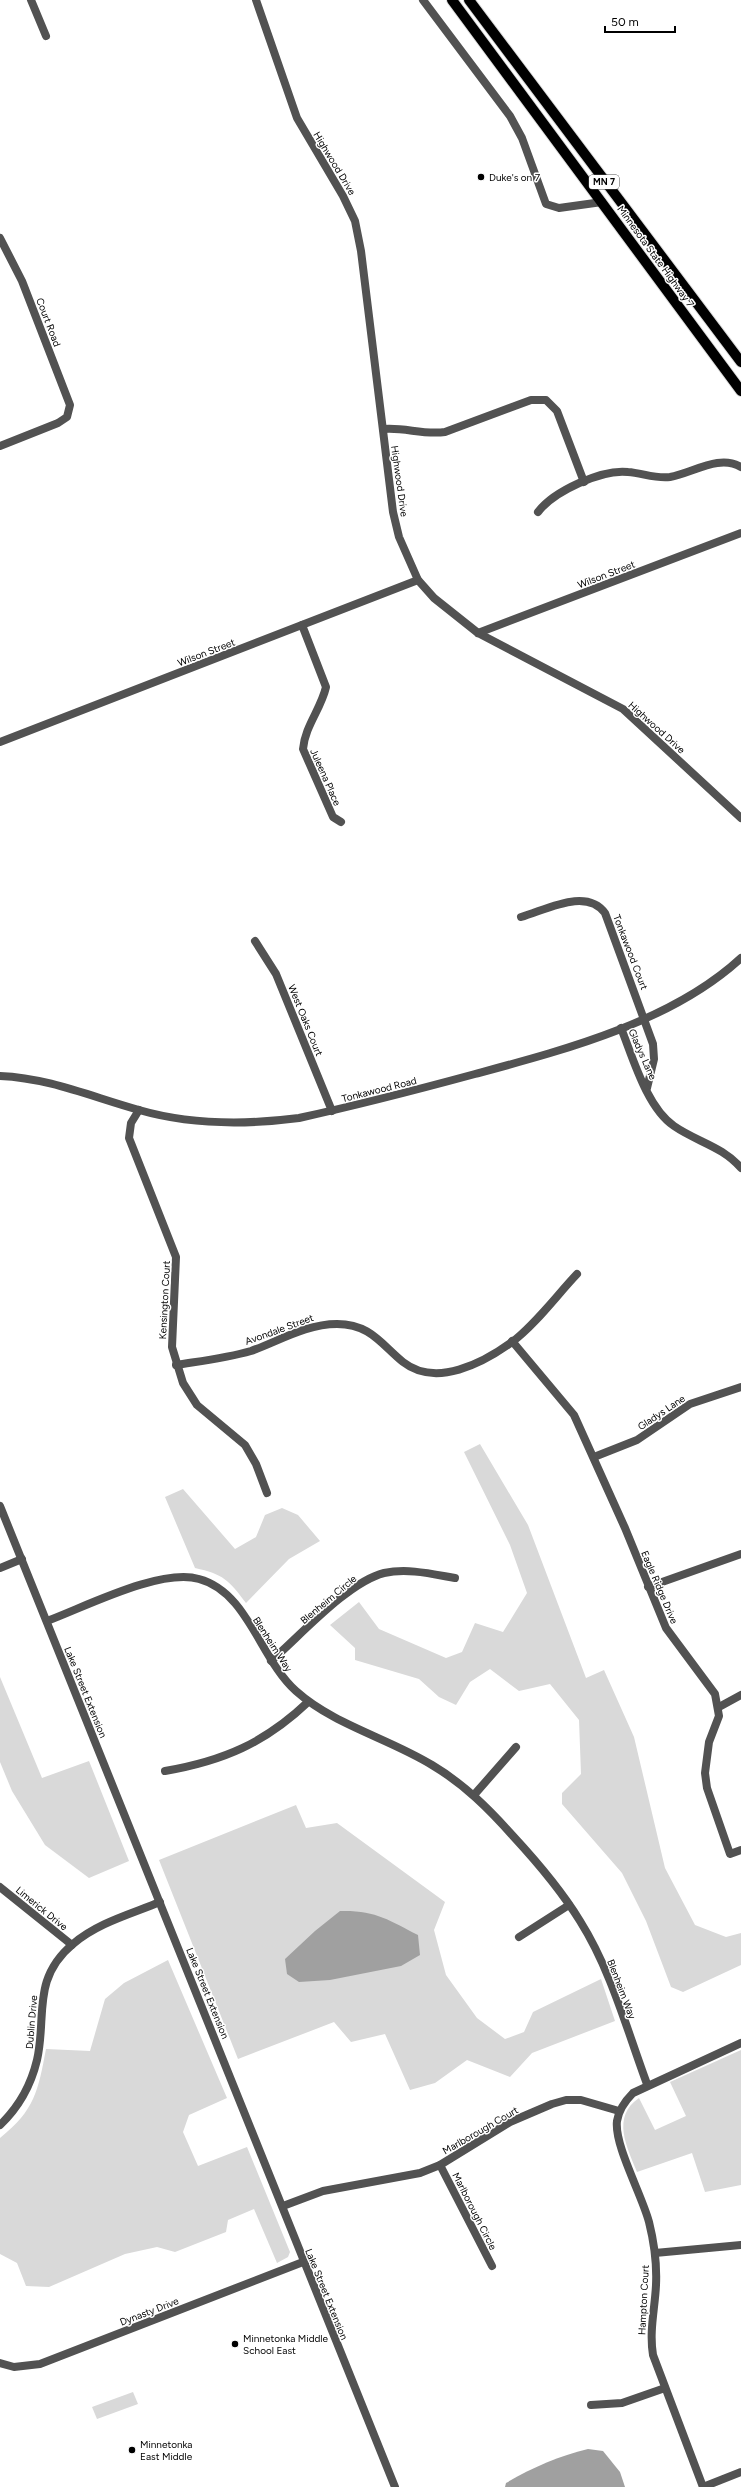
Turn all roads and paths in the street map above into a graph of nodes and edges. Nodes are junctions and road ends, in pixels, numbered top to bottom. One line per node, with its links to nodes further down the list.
1 (31, 0): 6 (street)
2 (256, 0): 11 (street, Highwood Drive)
3 (423, 0): 7 (street)
4 (452, 0): 7 (main road, Minnesota State Highway 7 / MN 7)
5 (470, 0): 9 (main road, Minnesota State Highway 7 / MN 7)
6 (46, 36)
7 (602, 202): 10 (main road, Minnesota State Highway 7 / MN 7)
8 (0, 238): 12 (street, Court Road)
9 (741, 362)
10 (741, 391)
11 (384, 429): 14 (street); 17 (street, Highwood Drive)
12 (0, 446)
13 (741, 467): 14 (street)
14 (584, 482): 15 (street)
15 (538, 512)
16 (741, 533): 19 (street, Wilson Street)
17 (418, 580): 18 (street, Wilson Street); 19 (street, Highwood Drive)
18 (302, 625): 20 (street, Wilson Street); 22 (street, Juleena Place)
19 (478, 633): 21 (street, Highwood Drive)
20 (0, 742)
21 (741, 818)
22 (341, 822)
23 (521, 917): 26 (street, Tonkawood Court)
24 (255, 941): 31 (street, West Oaks Court)
25 (741, 958): 26 (street, Tonkawood Road)
26 (644, 1018): 27 (street, Tonkawood Road); 29 (street, Gladys Lane)
27 (621, 1028): 29 (street, Gladys Lane); 31 (street, Tonkawood Road)
28 (0, 1076): 30 (street, Tonkawood Road)
29 (647, 1088): 32 (street, Gladys Lane)
30 (139, 1110): 31 (street, Tonkawood Road); 35 (street, Kensington Court)
31 (332, 1111)
32 (741, 1168)
33 (577, 1274): 34 (street, Avondale Street)
34 (512, 1341): 35 (street, Avondale Street); 37 (street, Eagle Ridge Drive)
35 (176, 1365): 38 (street, Kensington Court)
36 (741, 1387): 37 (street, Gladys Lane)
37 (594, 1457): 44 (street, Eagle Ridge Drive)
38 (267, 1493)
39 (0, 1506): 41 (street, Lake Street Extension)
40 (741, 1554): 44 (street)
41 (22, 1559): 42 (street); 45 (street, Lake Street Extension)
42 (0, 1568)
43 (454, 1578): 46 (street, Blenheim Circle)
44 (648, 1587): 49 (street, Eagle Ridge Drive)
45 (47, 1621): 46 (street, Blenheim Way); 55 (street, Lake Street Extension)
46 (271, 1661): 48 (street, Blenheim Way)
47 (741, 1695): 49 (street)
48 (308, 1702): 51 (street); 52 (street, Blenheim Way)
49 (719, 1707): 53 (street)
50 (516, 1747): 52 (street)
51 (165, 1771)
52 (474, 1795): 56 (street, Blenheim Way)
53 (741, 1850)
54 (1, 1889): 58 (street, Limerick Drive)
55 (160, 1902): 58 (street, Dublin Drive); 64 (street, Lake Street Extension)
56 (569, 1905): 57 (street); 60 (street, Blenheim Way)
57 (519, 1937)
58 (72, 1945): 62 (street, Dublin Drive)
59 (741, 2043): 60 (street)
60 (648, 2084): 61 (street)
61 (619, 2111): 63 (street, Marlborough Court); 66 (street, Hampton Court)
62 (0, 2125)
63 (440, 2165): 64 (street, Marlborough Court); 68 (street, Marlborough Circle)
64 (283, 2206): 67 (street, Lake Street Extension)
65 (741, 2245): 66 (street)
66 (654, 2253): 70 (street, Hampton Court)
67 (303, 2262): 69 (street, Dynasty Drive); 73 (street, Lake Street Extension)
68 (492, 2266)
69 (0, 2363)
70 (665, 2388): 71 (street); 74 (street, Hampton Court)
71 (591, 2405)
72 (741, 2472): 74 (street)
73 (395, 2487)
74 (703, 2487)

